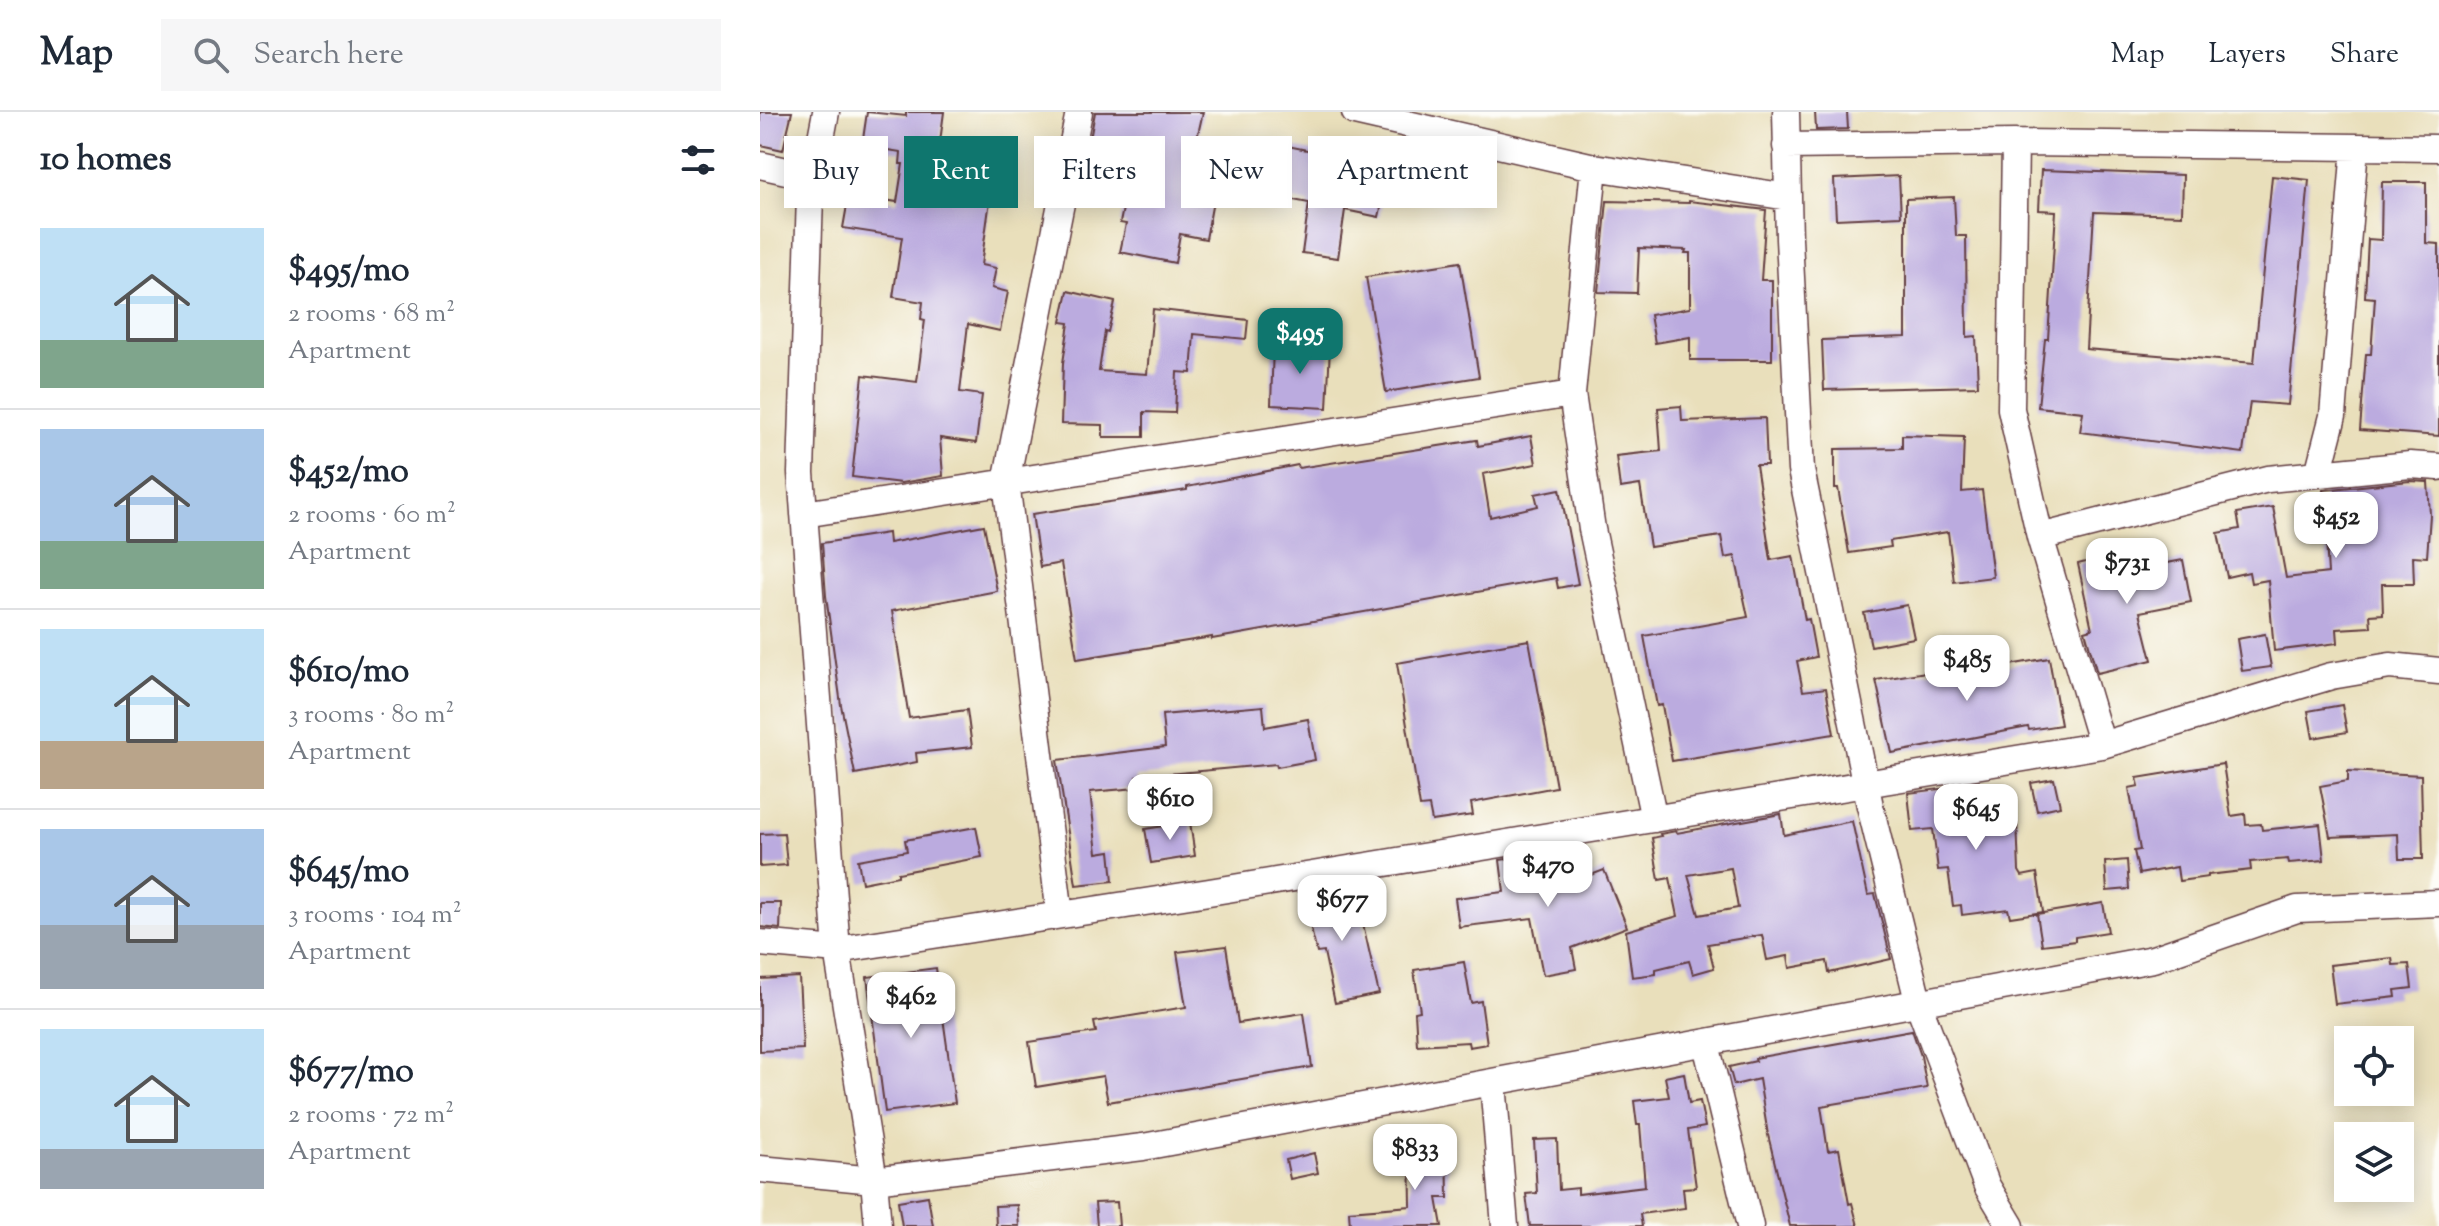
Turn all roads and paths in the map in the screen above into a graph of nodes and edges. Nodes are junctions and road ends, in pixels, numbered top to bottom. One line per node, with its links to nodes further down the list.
1 (826, 112): 5 (street)
2 (1079, 112): 18 (street)
3 (1355, 112): 11 (street)
4 (1786, 112): 7 (street)
5 (821, 136)
6 (2015, 143): 7 (street); 8 (street); 20 (street)
7 (1786, 146): 13 (street)
8 (2355, 147): 9 (street); 17 (street)
9 (2439, 148)
10 (760, 165): 12 (street)
11 (1594, 167): 13 (street); 15 (street)
12 (784, 170)
13 (1788, 197): 23 (street)
14 (810, 208): 19 (street)
15 (1572, 394): 18 (street); 24 (street)
16 (2439, 467): 17 (street)
17 (2318, 474): 20 (street)
18 (1006, 482): 19 (street); 26 (street)
19 (804, 514): 28 (street)
20 (2040, 537): 22 (street)
21 (2439, 671): 22 (street)
22 (2102, 745): 23 (street)
23 (1865, 785): 24 (street); 29 (street)
24 (1654, 819): 26 (street)
25 (2439, 903): 29 (street)
26 (1060, 915): 28 (street)
27 (760, 943): 28 (street)
28 (837, 950): 33 (street)
29 (1919, 1005): 30 (street); 37 (street)
30 (1706, 1044): 31 (street); 36 (street)
31 (1493, 1083): 33 (street); 35 (street)
32 (760, 1169): 33 (street)
33 (874, 1180): 34 (street)
34 (878, 1226)
35 (1505, 1226)
36 (1750, 1226)
37 (2011, 1226)

